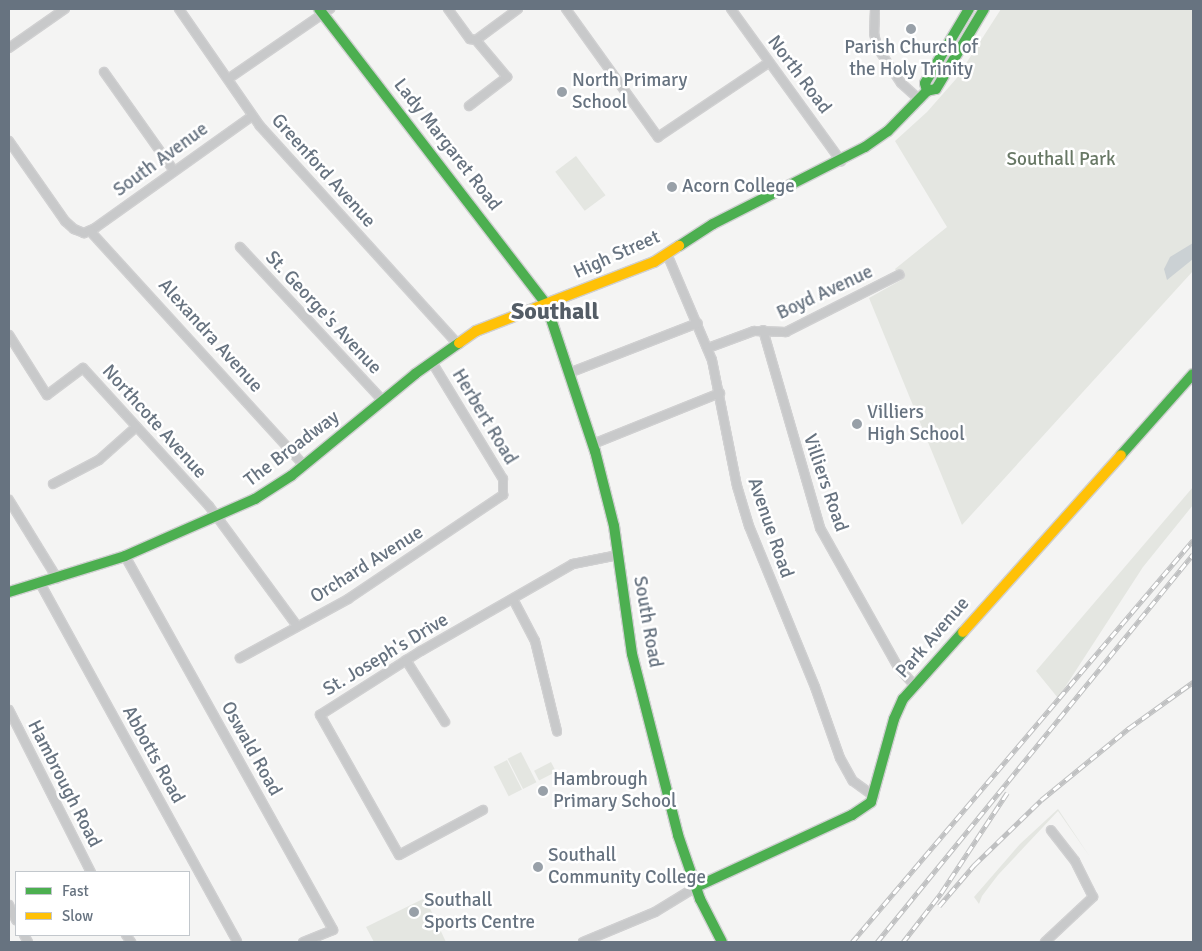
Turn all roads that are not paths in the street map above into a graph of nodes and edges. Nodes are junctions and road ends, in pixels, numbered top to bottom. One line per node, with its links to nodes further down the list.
1 (65, 9): 12 (street)
2 (179, 9): 15 (street, Greenford Avenue)
3 (448, 9): 11 (street)
4 (518, 9): 11 (street)
5 (566, 9): 13 (street)
6 (731, 9): 13 (street, North Road)
7 (875, 9): 17 (street)
8 (969, 9): 16 (main road)
9 (984, 9): 16 (main road)
10 (324, 10): 15 (street); 27 (main road, Lady Margaret Road)
11 (476, 40): 18 (street)
12 (9, 48)
13 (768, 63): 21 (street, North Road)
14 (104, 72): 22 (street)
15 (228, 79): 19 (street, Greenford Avenue)
16 (927, 91): 17 (main road, High Street)
17 (920, 100): 21 (main road, High Street)
18 (469, 106)
19 (252, 116): 22 (street, South Avenue); 31 (street, Greenford Avenue)
20 (9, 141): 23 (street)
21 (841, 161): 25 (main road, High Street)
22 (174, 171): 23 (street, South Avenue)
23 (90, 232): 40 (street, Alexandra Avenue)
24 (240, 247): 37 (street, St. George's Avenue)
25 (667, 254): 27 (main road, High Street); 28 (street, Avenue Road)
26 (899, 275): 29 (street, Boyd Avenue)
27 (546, 304): 31 (main road, The Broadway); 34 (main road, South Road)
28 (698, 323): 32 (street, Avenue Road); 34 (street)
29 (763, 330): 32 (street, Boyd Avenue); 54 (street, Villiers Road)
30 (9, 335): 38 (street, Northcote Avenue)
31 (457, 343): 33 (main road, The Broadway)
32 (708, 348): 36 (street, Avenue Road)
33 (432, 362): 37 (main road, The Broadway); 42 (street, Herbert Road)
34 (569, 372): 39 (main road, South Road)
35 (1193, 374): 54 (main road, Park Avenue)
36 (720, 394): 39 (street); 58 (street, Avenue Road)
37 (382, 401): 40 (main road, The Broadway)
38 (136, 427): 41 (street); 44 (street, Northcote Avenue)
39 (593, 444): 45 (main road, South Road)
40 (304, 466): 44 (main road, The Broadway)
41 (53, 484)
42 (505, 490): 51 (street, Orchard Avenue)
43 (9, 500): 47 (street)
44 (216, 518): 46 (main road, The Broadway); 51 (street, Northcote Avenue)
45 (618, 555): 50 (street, St. Joseph's Drive); 62 (main road, South Road)
46 (125, 556): 47 (main road, The Broadway); 66 (street, Oswald Road)
47 (56, 578): 48 (main road, The Broadway)
48 (40, 583): 49 (main road, The Broadway); 65 (street, Abbotts Road)
49 (9, 592)
50 (513, 599): 53 (street, St. Joseph's Drive); 57 (street)
51 (297, 626): 52 (street, Orchard Avenue)
52 (240, 658)
53 (406, 660): 56 (street); 59 (street, St. Joseph's Drive)
54 (914, 685): 58 (main road, Park Avenue)
55 (9, 710): 61 (street, Hambrough Road)
56 (445, 722)
57 (557, 731)
58 (874, 796): 62 (main road)
59 (483, 810)
60 (1051, 830): 69 (street)
61 (90, 871)
62 (696, 887): 67 (street); 68 (main road, South Road)
63 (9, 905): 64 (street)
64 (15, 918)
65 (237, 942)
66 (302, 942)
67 (585, 942)
68 (722, 942)
69 (1045, 942)

